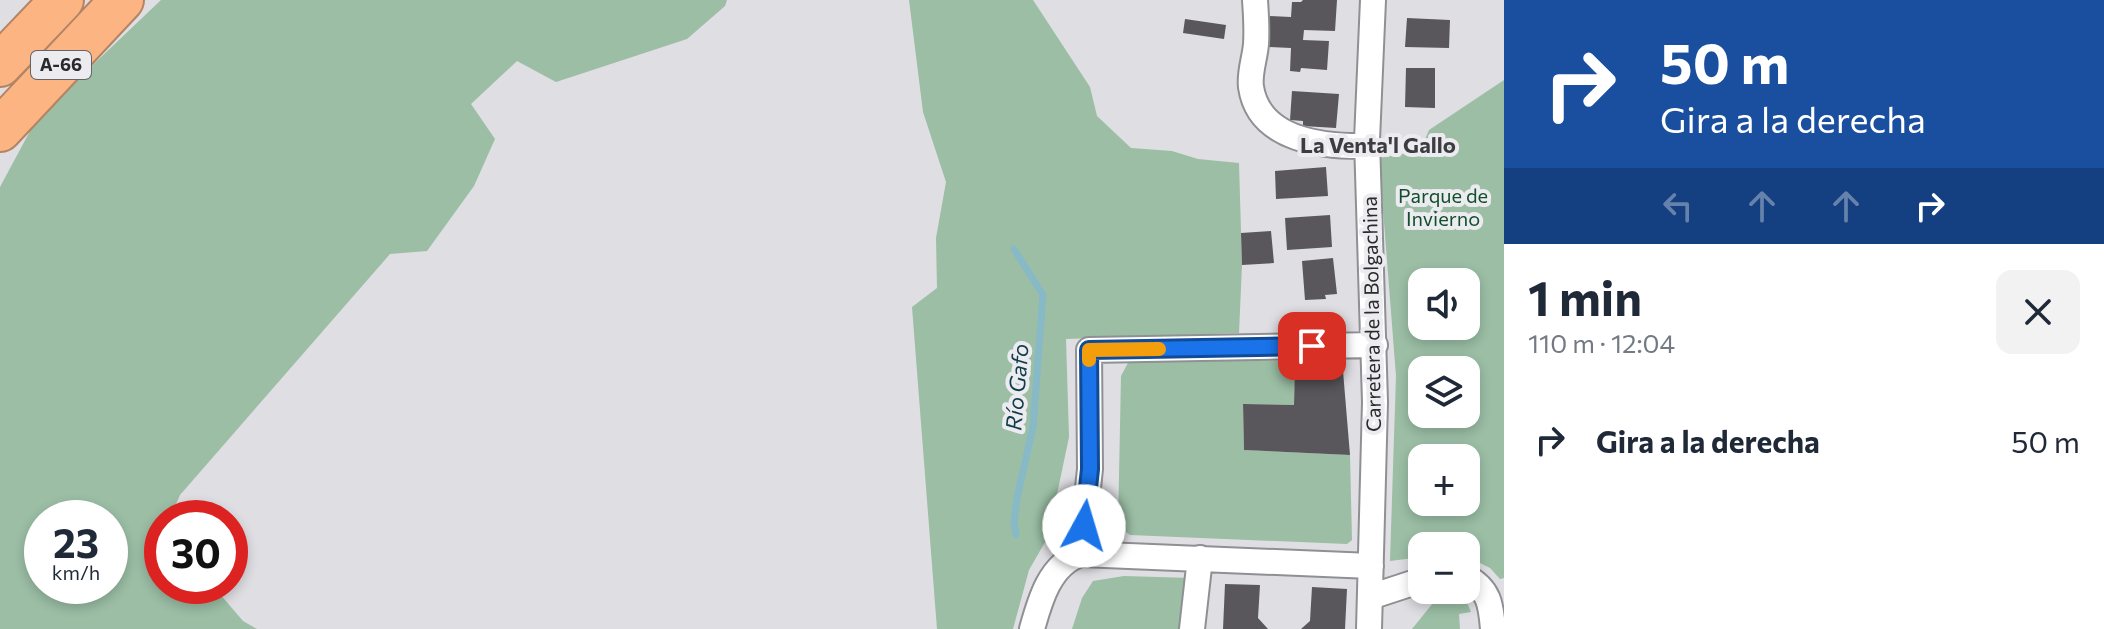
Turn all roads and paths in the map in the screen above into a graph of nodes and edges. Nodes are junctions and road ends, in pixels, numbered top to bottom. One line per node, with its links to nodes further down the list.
1 (62, 0): 5 (highway, A-66)
2 (122, 0): 6 (highway, A-66)
3 (1255, 0): 7 (street)
4 (1373, 0): 7 (street, Carretera de la Bolgachina)
5 (0, 65)
6 (0, 130)
7 (1368, 146): 8 (street, Carretera de la Bolgachina)
8 (1375, 345): 9 (street); 11 (street, Carretera de la Bolgachina)
9 (1081, 554): 10 (street); 15 (street)
10 (1200, 558): 11 (street); 16 (street)
11 (1371, 566): 14 (street, Carretera de la Bolgachina)
12 (1408, 585): 14 (street)
13 (1480, 587): 18 (street)
14 (1370, 597): 17 (street, Carretera de la Bolgachina)
15 (1032, 629)
16 (1192, 629)
17 (1369, 629)
18 (1493, 629)

